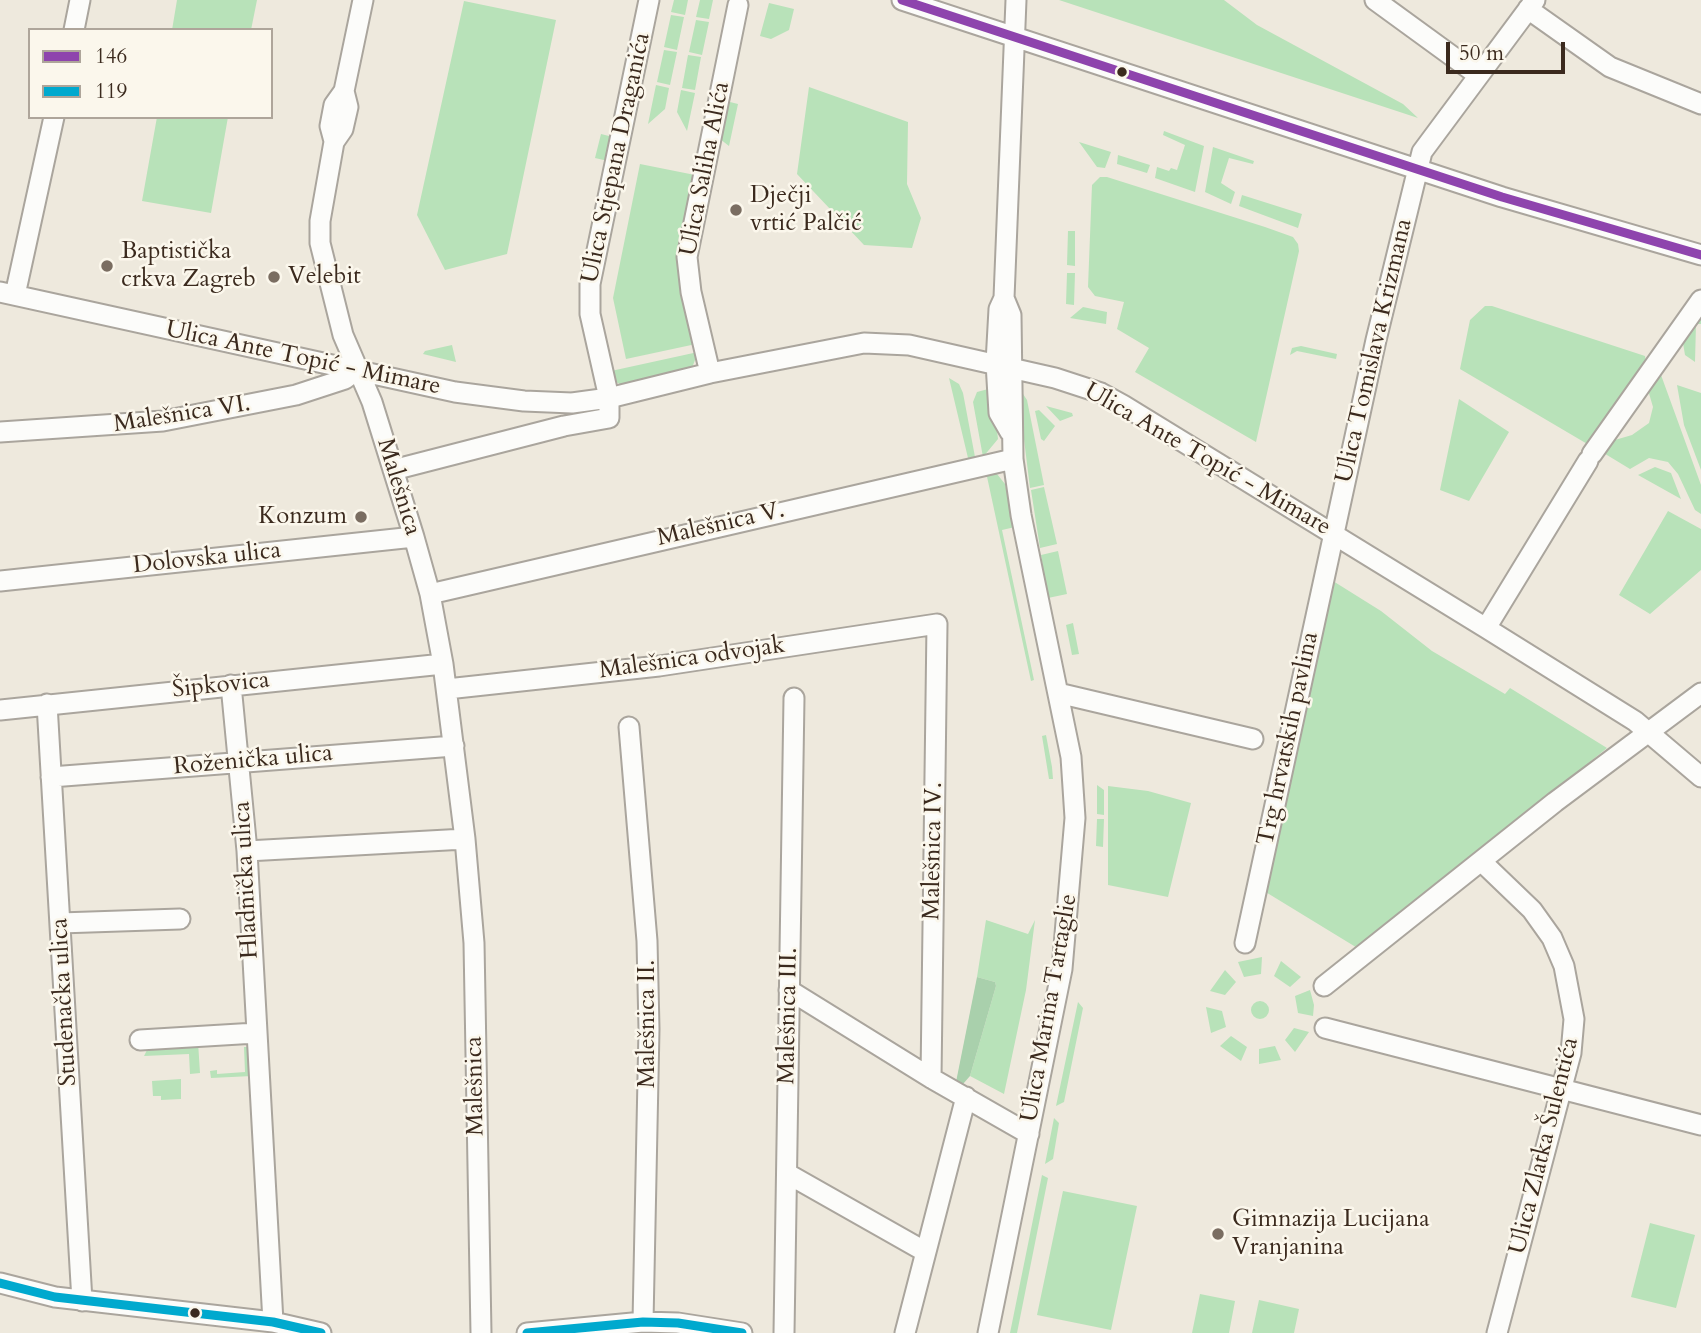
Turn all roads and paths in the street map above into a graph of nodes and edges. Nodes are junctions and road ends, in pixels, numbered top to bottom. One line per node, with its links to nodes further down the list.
1 (80, 0): 9 (street)
2 (363, 0): 19 (street, Malešnica)
3 (649, 0): 21 (street, Ulica Stjepana Draganića)
4 (902, 0): 10 (street)
5 (1016, 0): 10 (street, Ulica Marina Tartaglie)
6 (1375, 0): 11 (street)
7 (1532, 4): 11 (street, Ulica Tomislava Krizmana); 12 (street)
8 (738, 5): 20 (street, Ulica Saliha Alića)
9 (74, 28)
10 (1016, 37): 14 (street); 18 (street, Ulica Marina Tartaglie)
11 (1478, 75): 14 (street, Ulica Tomislava Krizmana)
12 (1701, 104)
13 (53, 119): 16 (street)
14 (1418, 169): 15 (street); 25 (street, Ulica Tomislava Krizmana)
15 (1701, 255)
16 (8, 293): 19 (street, Ulica Ante Topić - Mimare)
17 (1701, 300): 30 (street)
18 (1004, 364): 20 (street, Ulica Ante Topić - Mimare); 23 (street, Ulica Marina Tartaglie); 25 (street, Ulica Ante Topić - Mimare)
19 (358, 369): 21 (street, Ulica Ante Topić - Mimare); 22 (street, Malešnica VI.); 24 (street, Malešnica)
20 (710, 373): 21 (street, Ulica Ante Topić - Mimare)
21 (609, 398): 24 (street)
22 (0, 432)
23 (1013, 459): 28 (street, Malešnica V.); 35 (street, Ulica Marina Tartaglie)
24 (393, 470): 26 (street, Malešnica)
25 (1333, 534): 30 (street, Ulica Ante Topić - Mimare); 51 (street, Trg hrvatskih pavlina)
26 (414, 537): 27 (street, Dolovska ulica); 28 (street, Malešnica)
27 (0, 581)
28 (430, 594): 31 (street, Malešnica)
29 (937, 624): 33 (street, Malešnica odvojak); 57 (street, Malešnica IV.)
30 (1486, 628): 40 (street, Ulica Ante Topić - Mimare)
31 (443, 664): 32 (street, Šipkovica); 33 (street, Malešnica)
32 (231, 685): 37 (street, Šipkovica); 43 (street, Hladnička ulica)
33 (447, 689): 42 (street, Malešnica)
34 (1701, 693): 40 (street)
35 (1058, 694): 41 (street, Trg hrvatskih pavlina); 61 (street, Ulica Marina Tartaglie)
36 (794, 698): 53 (street, Malešnica III.)
37 (47, 704): 38 (street, Šipkovica); 44 (street, Studenačka ulica)
38 (0, 710)
39 (629, 727): 67 (street, Malešnica II.)
40 (1651, 732): 45 (street, Ulica Ante Topić - Mimare); 48 (street)
41 (1253, 738)
42 (454, 746): 43 (street, Roženička ulica); 46 (street, Malešnica)
43 (239, 761): 44 (street, Roženička ulica); 47 (street, Hladnička ulica)
44 (51, 777): 50 (street, Studenačka ulica)
45 (1701, 778)
46 (465, 839): 47 (street); 69 (street, Malešnica)
47 (247, 851): 55 (street, Hladnička ulica)
48 (1482, 862): 52 (street); 58 (street, Ulica Zlatka Šulentića)
49 (180, 919): 50 (street)
50 (60, 923): 65 (street, Studenačka ulica)
51 (1245, 943)
52 (1324, 986)
53 (789, 990): 57 (street); 62 (street, Malešnica III.)
54 (1325, 1028): 58 (street)
55 (256, 1033): 56 (street); 66 (street, Hladnička ulica)
56 (140, 1040)
57 (931, 1078): 59 (street)
58 (1562, 1089): 60 (street); 75 (street, Ulica Zlatka Šulentića)
59 (966, 1097): 61 (street); 63 (street)
60 (1701, 1125)
61 (1029, 1134): 74 (street, Ulica Marina Tartaglie)
62 (788, 1174): 63 (street); 72 (street, Malešnica III.)
63 (924, 1251): 73 (street)
64 (0, 1283): 65 (street)
65 (82, 1301): 66 (street)
66 (273, 1322): 68 (street)
67 (643, 1322): 70 (street); 71 (street)
68 (321, 1333)
69 (481, 1333)
70 (527, 1333)
71 (742, 1333)
72 (784, 1333)
73 (905, 1333)
74 (988, 1333)
75 (1497, 1333)

